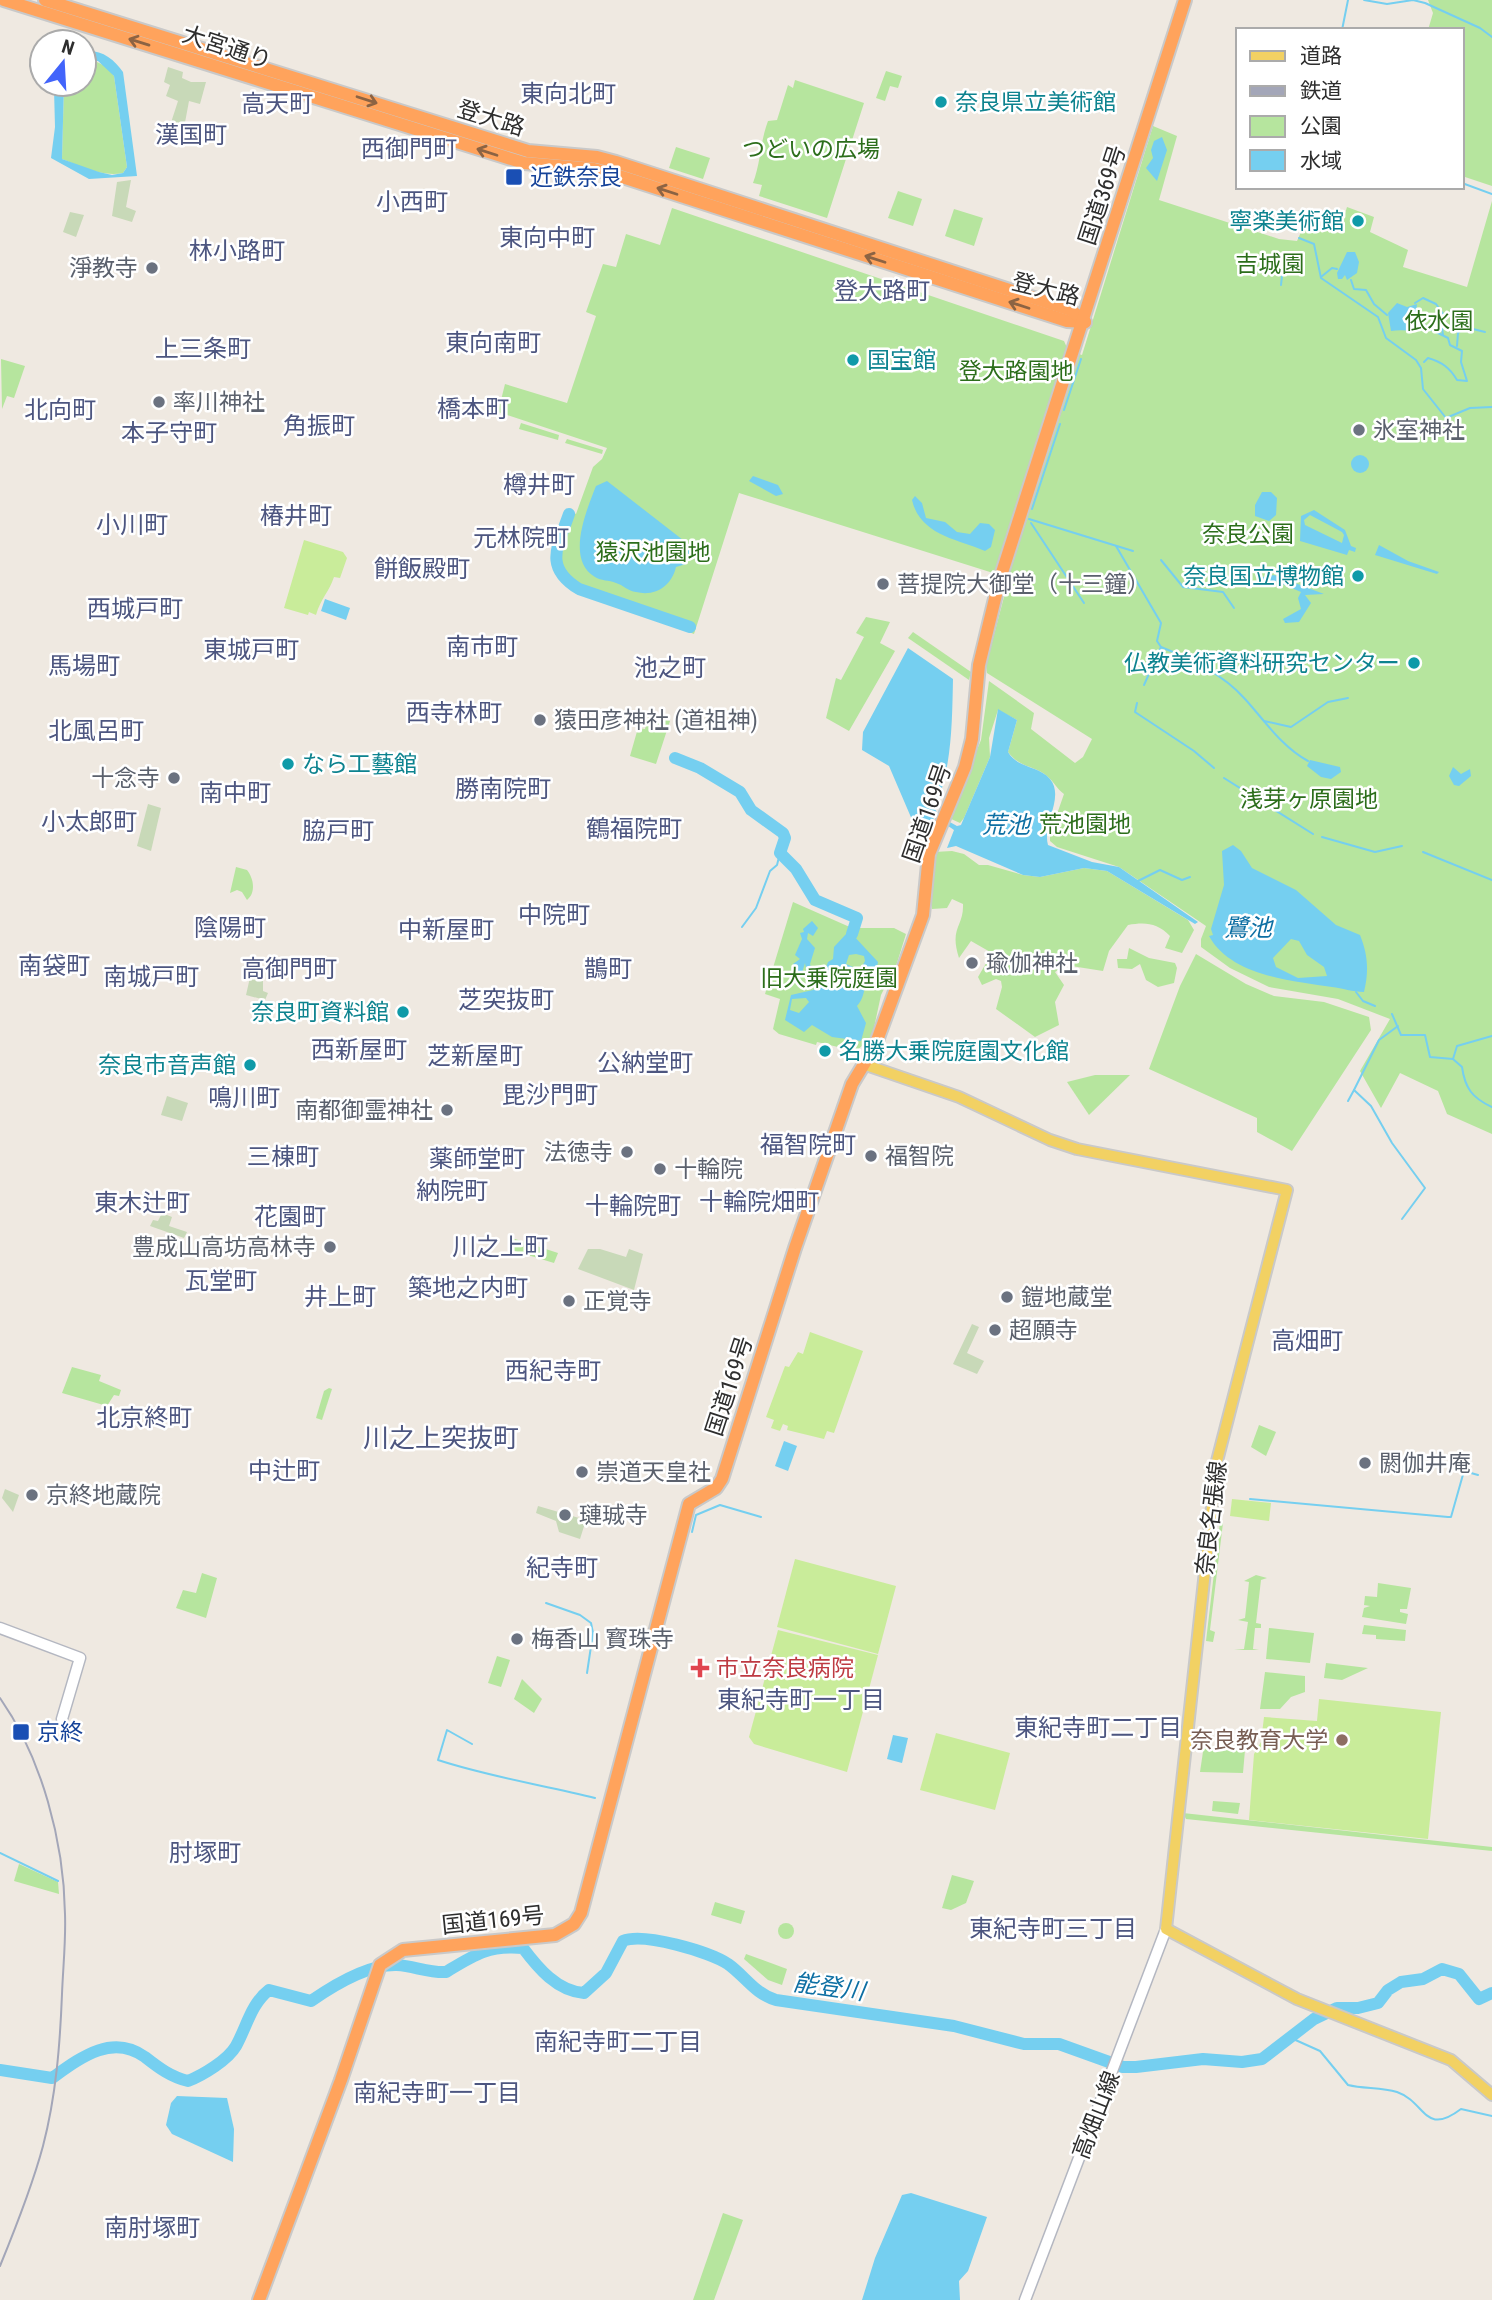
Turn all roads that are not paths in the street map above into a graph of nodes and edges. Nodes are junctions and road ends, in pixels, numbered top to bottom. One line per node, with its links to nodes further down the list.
1 (4, 0): 4 (highway, 大宮通り, one-way to 1)
2 (45, 0): 4 (highway, 大宮通り, one-way to 4)
3 (1185, 0): 5 (highway, 国道369号)
4 (438, 130): 5 (highway, 登大路)
5 (1084, 322): 6 (highway, 国道169号)
6 (863, 1064): 9 (main road, 奈良名張線); 11 (highway, 国道169号)
7 (0, 1628): 8 (main road)
8 (62, 1719)
9 (1166, 1929): 10 (main road); 12 (main road, 高畑山線)
10 (1492, 2095)
11 (259, 2300)
12 (1025, 2300)

